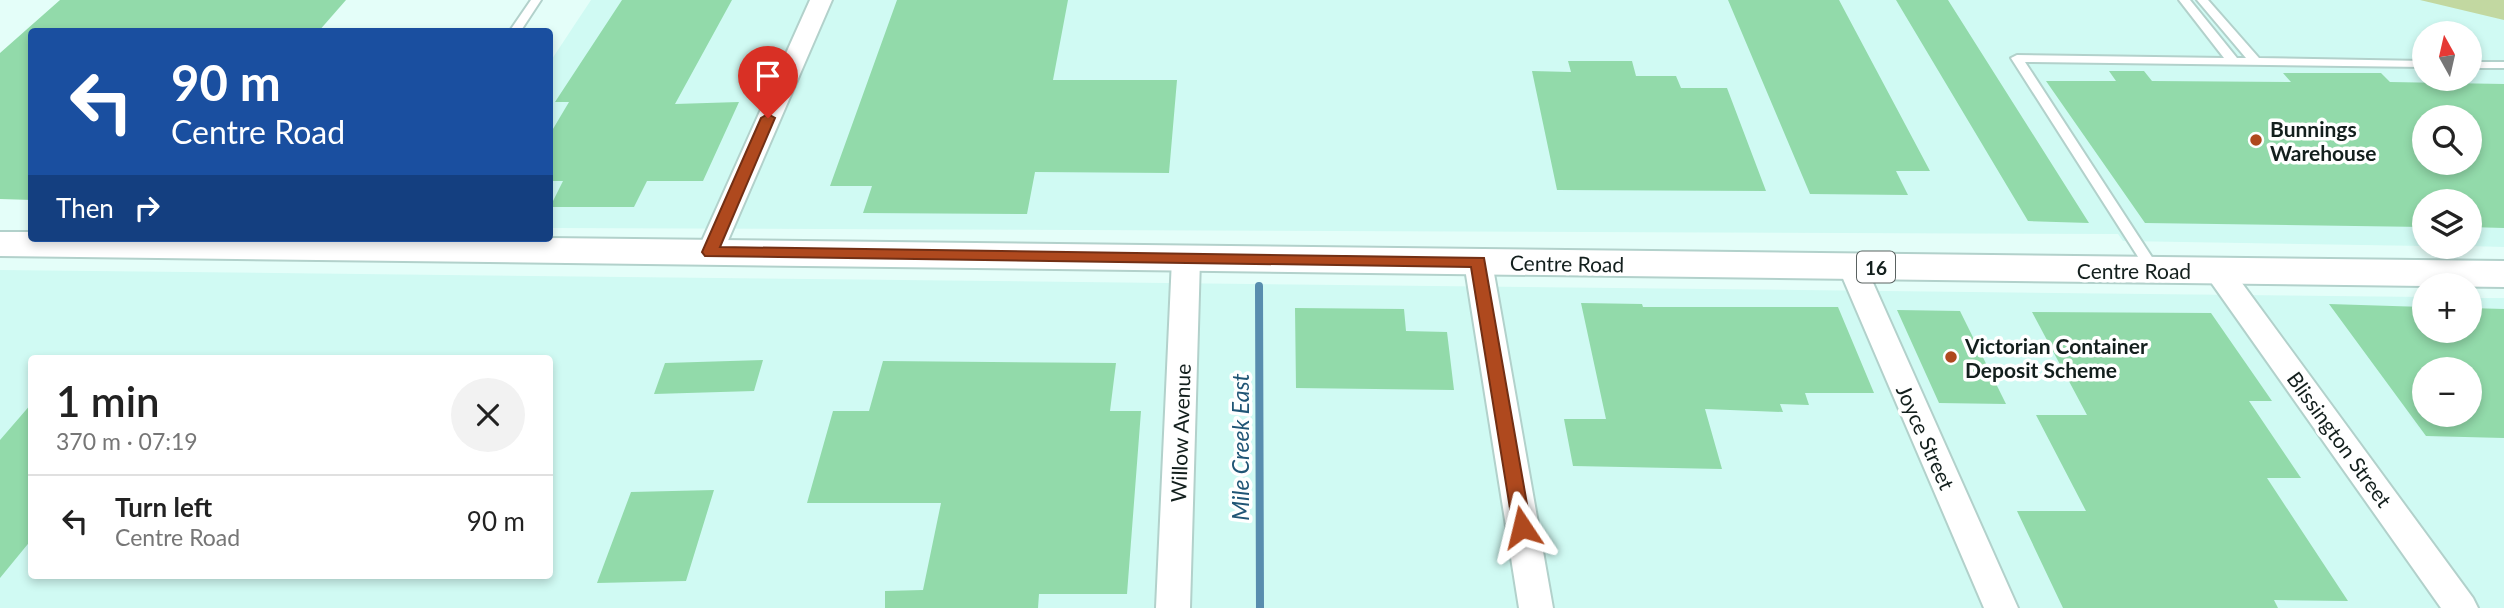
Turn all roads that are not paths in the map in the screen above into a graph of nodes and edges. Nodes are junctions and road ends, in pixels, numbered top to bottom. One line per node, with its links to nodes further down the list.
1 (536, 0): 5 (lane)
2 (821, 0): 13 (street)
3 (2184, 0): 6 (lane)
4 (2202, 0): 7 (lane)
5 (517, 28)
6 (2234, 61): 7 (lane); 17 (lane)
7 (2256, 62): 8 (lane)
8 (2412, 64)
9 (2482, 65): 10 (lane)
10 (2504, 65)
11 (363, 243): 12 (main road, Centre Road / 16); 13 (main road, Centre Road / 16)
12 (0, 244)
13 (710, 252): 14 (main road, Centre Road / 16)
14 (1186, 259): 15 (main road, Centre Road / 16); 20 (street, Willow Avenue)
15 (1478, 262): 16 (main road, Centre Road / 16); 21 (street)
16 (1852, 267): 17 (main road, Centre Road / 16); 22 (street, Joyce Street)
17 (2154, 271): 18 (main road, Centre Road / 16)
18 (2218, 271): 19 (main road, Centre Road / 16); 23 (street, Blissington Street)
19 (2504, 274)
20 (1173, 608)
21 (1536, 608)
22 (2001, 608)
23 (2460, 608)

